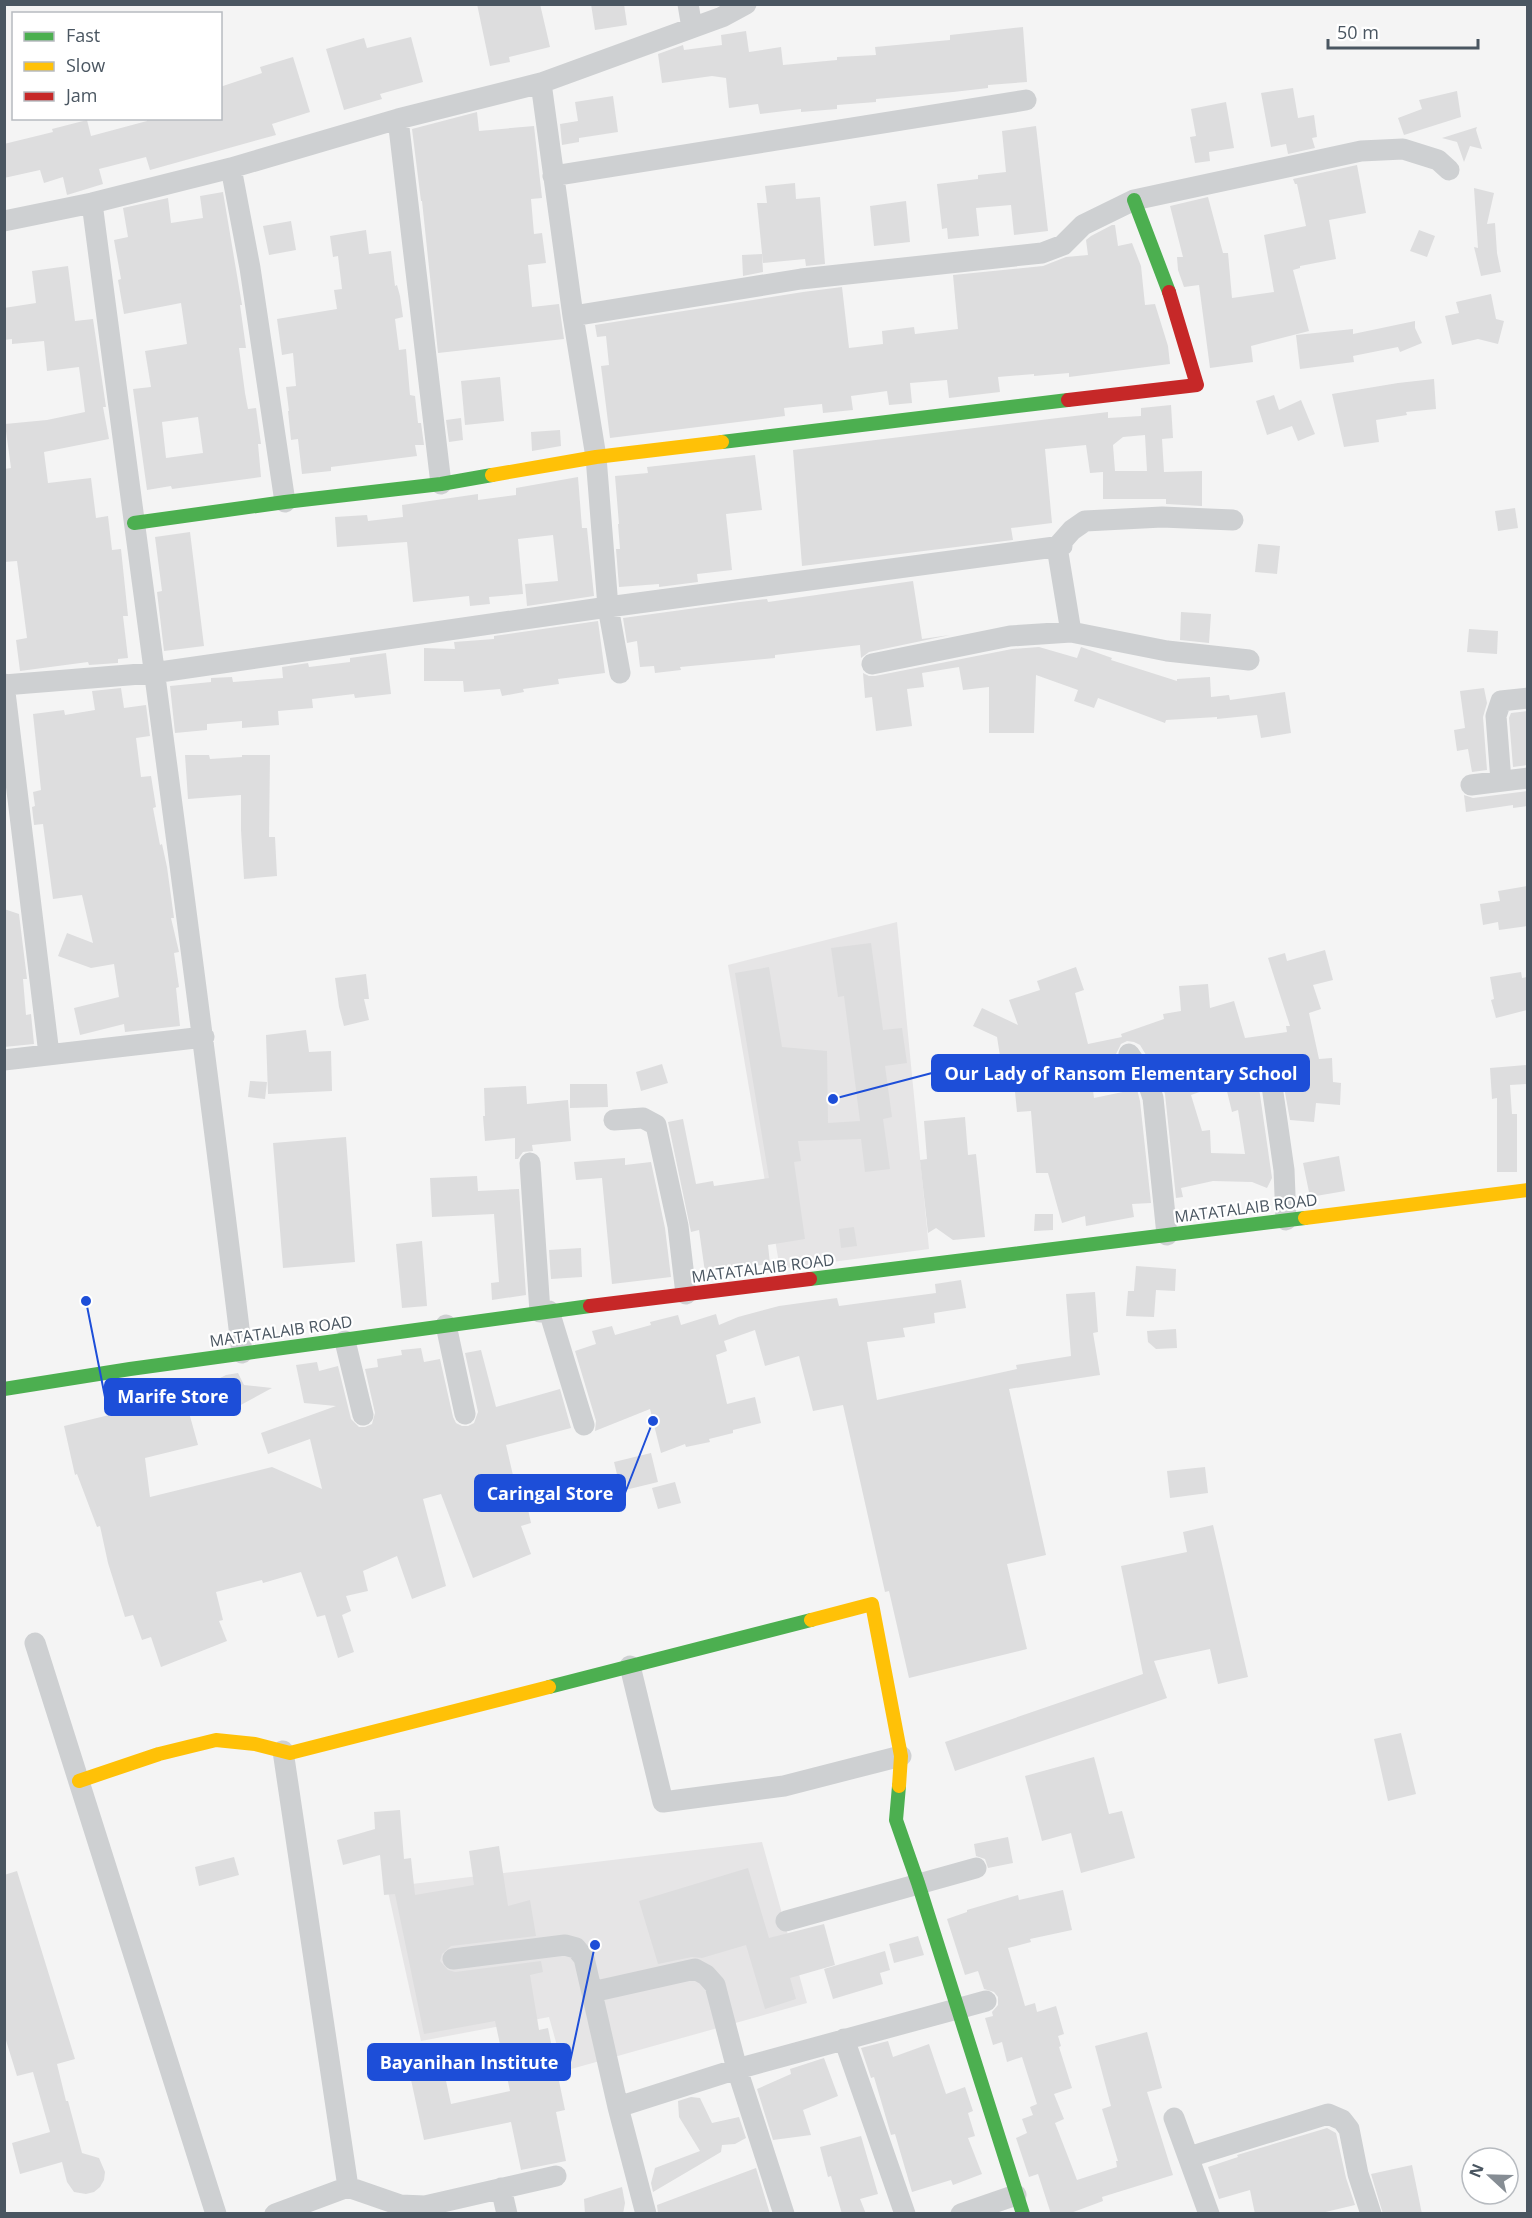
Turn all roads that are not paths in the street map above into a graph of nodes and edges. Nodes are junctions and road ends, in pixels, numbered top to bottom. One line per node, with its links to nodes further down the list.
1 (688, 4): 3 (street)
2 (744, 5): 3 (street)
3 (692, 28): 4 (street)
4 (541, 83): 6 (street); 9 (street)
5 (1026, 100): 9 (street)
6 (398, 119): 7 (street); 15 (street)
7 (231, 168): 11 (street); 16 (street)
8 (1449, 170): 10 (street)
9 (553, 176): 13 (street)
10 (1134, 200): 13 (street); 14 (street)
11 (92, 203): 12 (street); 18 (street)
12 (4, 220)
13 (573, 316): 14 (street)
14 (596, 457): 15 (street); 20 (street)
15 (441, 484): 16 (street)
16 (285, 502): 18 (street)
17 (1233, 520): 19 (street)
18 (134, 523): 24 (street)
19 (1060, 546): 20 (street); 21 (street)
20 (608, 607): 24 (street); 25 (street)
21 (1071, 633): 22 (street); 23 (street)
22 (1249, 660)
23 (872, 664)
24 (153, 673): 26 (street); 31 (street)
25 (620, 674)
26 (5, 685): 32 (street)
27 (1527, 698): 29 (street)
28 (1527, 778): 29 (street)
29 (1502, 781): 30 (street)
30 (1471, 785)
31 (204, 1037): 32 (street); 45 (street)
32 (48, 1054): 34 (street)
33 (1129, 1054): 40 (street)
34 (4, 1060)
35 (1270, 1072): 39 (street)
36 (614, 1120): 41 (street)
37 (530, 1163): 42 (street)
38 (1527, 1190): 39 (street, MATATALAIB ROAD)
39 (1286, 1220): 40 (street, MATATALAIB ROAD)
40 (1167, 1235): 41 (street, MATATALAIB ROAD)
41 (686, 1294): 42 (street, MATATALAIB ROAD)
42 (544, 1312): 43 (street, MATATALAIB ROAD); 49 (street)
43 (446, 1325): 44 (street, MATATALAIB ROAD); 47 (street)
44 (345, 1341): 45 (street, MATATALAIB ROAD); 48 (street)
45 (242, 1353): 46 (street, MATATALAIB ROAD)
46 (4, 1389)
47 (465, 1414)
48 (363, 1415)
49 (584, 1425)
50 (35, 1643): 54 (street)
51 (630, 1666): 52 (street); 53 (street); 53 (street)
52 (283, 1752): 54 (street); 68 (street)
53 (901, 1756): 56 (street)
54 (79, 1781): 72 (street)
55 (975, 1868): 56 (street)
56 (918, 1883): 57 (street); 61 (street)
57 (786, 1921)
58 (453, 1959): 59 (street)
59 (592, 1992): 63 (street); 64 (street)
60 (986, 2001): 61 (street)
61 (958, 2009): 62 (street); 70 (street)
62 (844, 2039): 63 (street); 77 (street)
63 (737, 2069): 64 (street); 76 (street)
64 (618, 2107): 75 (street)
65 (1174, 2118): 66 (street)
66 (1189, 2157): 71 (street); 79 (street)
67 (556, 2176): 69 (street)
68 (348, 2187): 69 (street); 73 (street)
69 (501, 2188): 74 (street)
70 (1019, 2204): 78 (street)
71 (1365, 2212)
72 (216, 2214)
73 (275, 2214)
74 (507, 2214)
75 (646, 2214)
76 (784, 2214)
77 (905, 2214)
78 (961, 2214)
79 (1209, 2214)

